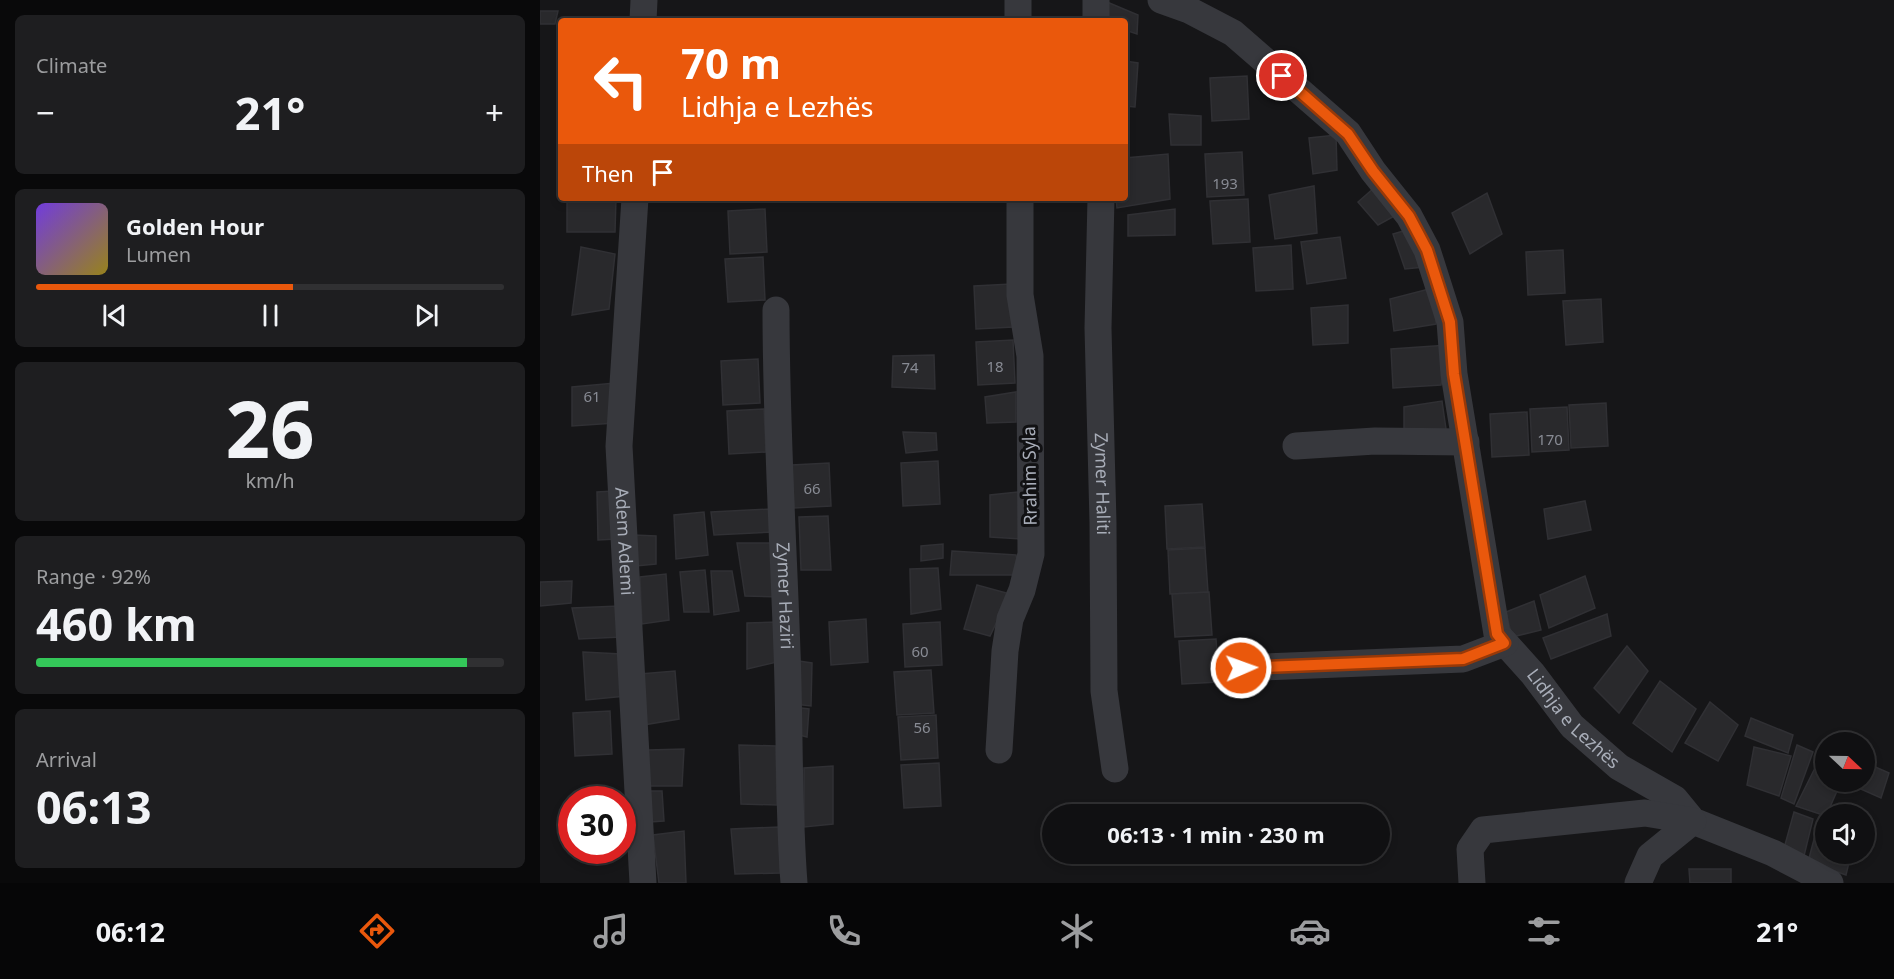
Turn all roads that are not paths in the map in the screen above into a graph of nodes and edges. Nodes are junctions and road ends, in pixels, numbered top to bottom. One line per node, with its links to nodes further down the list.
1 (644, 0): 5 (street)
2 (1018, 0): 6 (street)
3 (1096, 0): 7 (street)
4 (1161, 0): 12 (street, Lidhja e Lezhës)
5 (644, 18)
6 (1018, 18)
7 (1096, 18)
8 (635, 201): 19 (street, Adem Ademi)
9 (1020, 201): 16 (street, Rrahim Syla)
10 (1101, 201): 17 (street, Zymer Haliti)
11 (776, 310): 20 (street, Zymer Haziri)
12 (1466, 442): 13 (street); 14 (street, Lidhja e Lezhës)
13 (1296, 446)
14 (1504, 643): 15 (street); 18 (street, Lidhja e Lezhës)
15 (1241, 668)
16 (999, 750)
17 (1115, 769)
18 (1693, 821): 21 (street); 22 (street); 23 (street, Lidhja e Lezhës)
19 (643, 883)
20 (794, 883)
21 (1472, 883)
22 (1638, 883)
23 (1830, 883)

